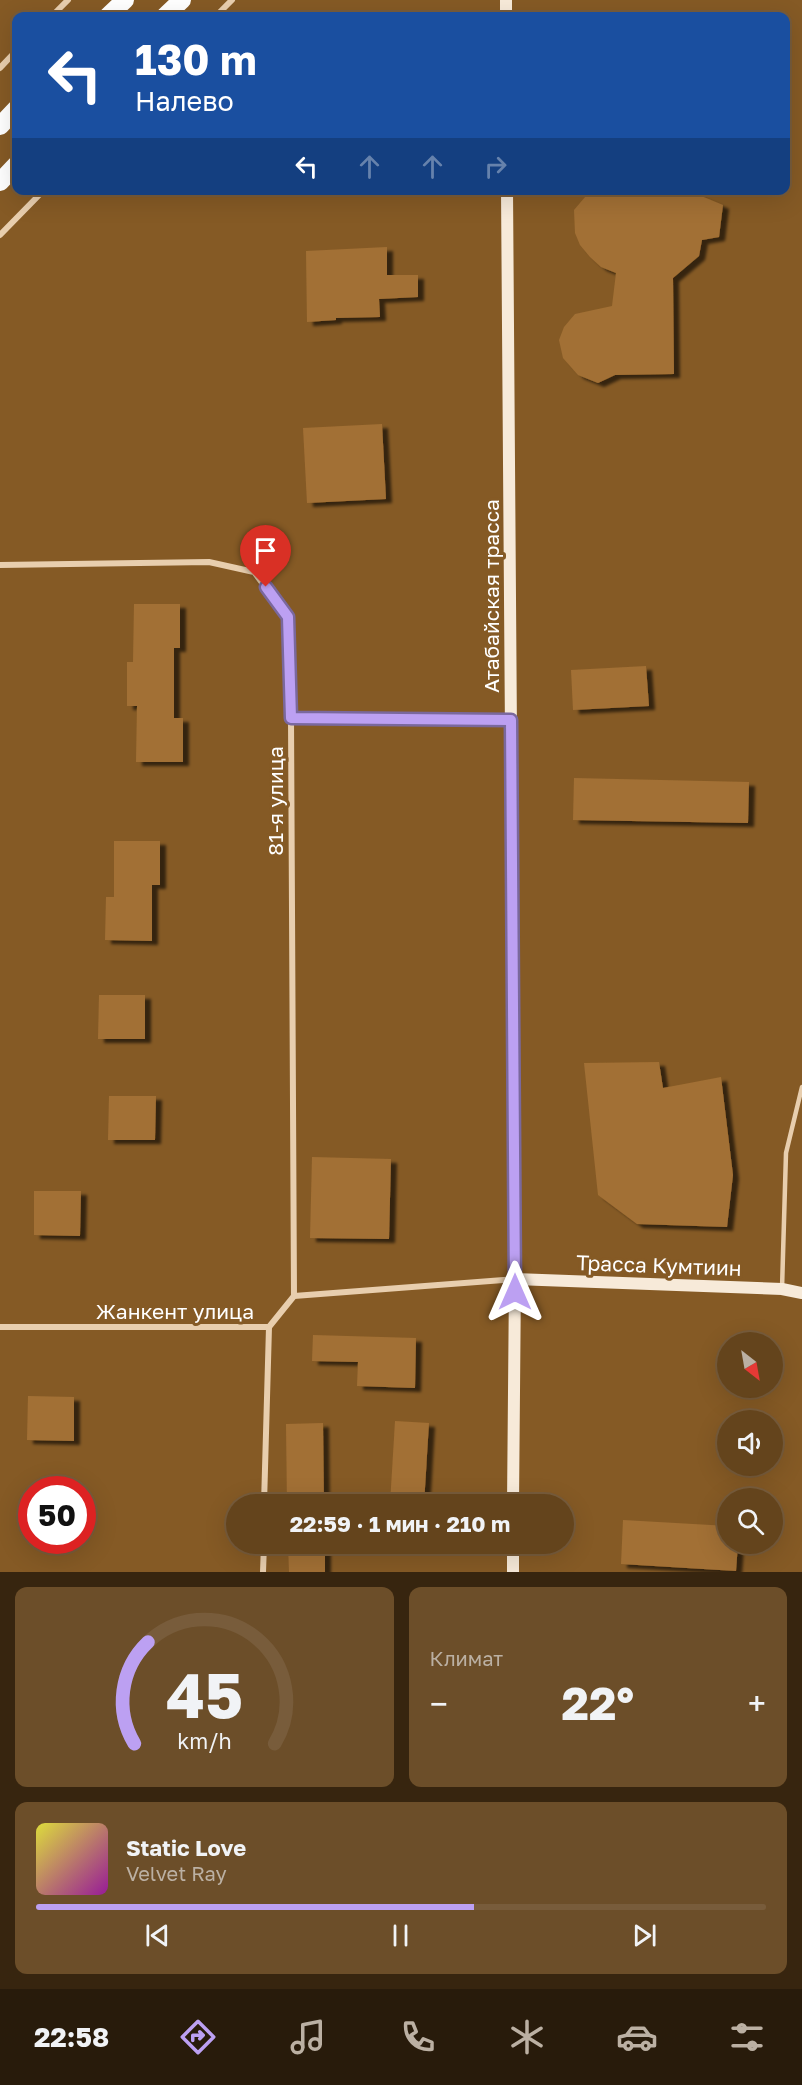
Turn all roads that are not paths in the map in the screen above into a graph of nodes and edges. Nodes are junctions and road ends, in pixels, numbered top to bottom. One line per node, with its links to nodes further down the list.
1 (68, 0): 5 (street)
2 (125, 0): 6 (highway)
3 (182, 0): 7 (highway)
4 (232, 0): 8 (street)
5 (56, 12)
6 (112, 12)
7 (169, 12)
8 (220, 12)
9 (12, 55): 10 (street)
10 (0, 68)
11 (12, 113): 12 (highway)
12 (0, 126)
13 (12, 169): 14 (highway)
14 (0, 182)
15 (39, 195): 17 (street)
16 (507, 195): 20 (main road, Атабайская трасса)
17 (0, 235)
18 (0, 565): 19 (street, 81-я улица)
19 (291, 718): 20 (lane); 25 (street, 81-я улица)
20 (511, 720): 22 (main road, Атабайская трасса)
21 (802, 1087): 23 (lane)
22 (515, 1279): 23 (main road, Трасса Кумтиин); 25 (street); 29 (main road, Атабайская трасса)
23 (782, 1289): 24 (main road, Трасса Кумтиин)
24 (802, 1293)
25 (294, 1296): 27 (street, Жанкент улица)
26 (0, 1327): 27 (street, Жанкент улица)
27 (269, 1327): 28 (street)
28 (264, 1494)
29 (513, 1494)
30 (264, 1554): 32 (street)
31 (513, 1554): 33 (main road)
32 (263, 1572)
33 (513, 1572)

